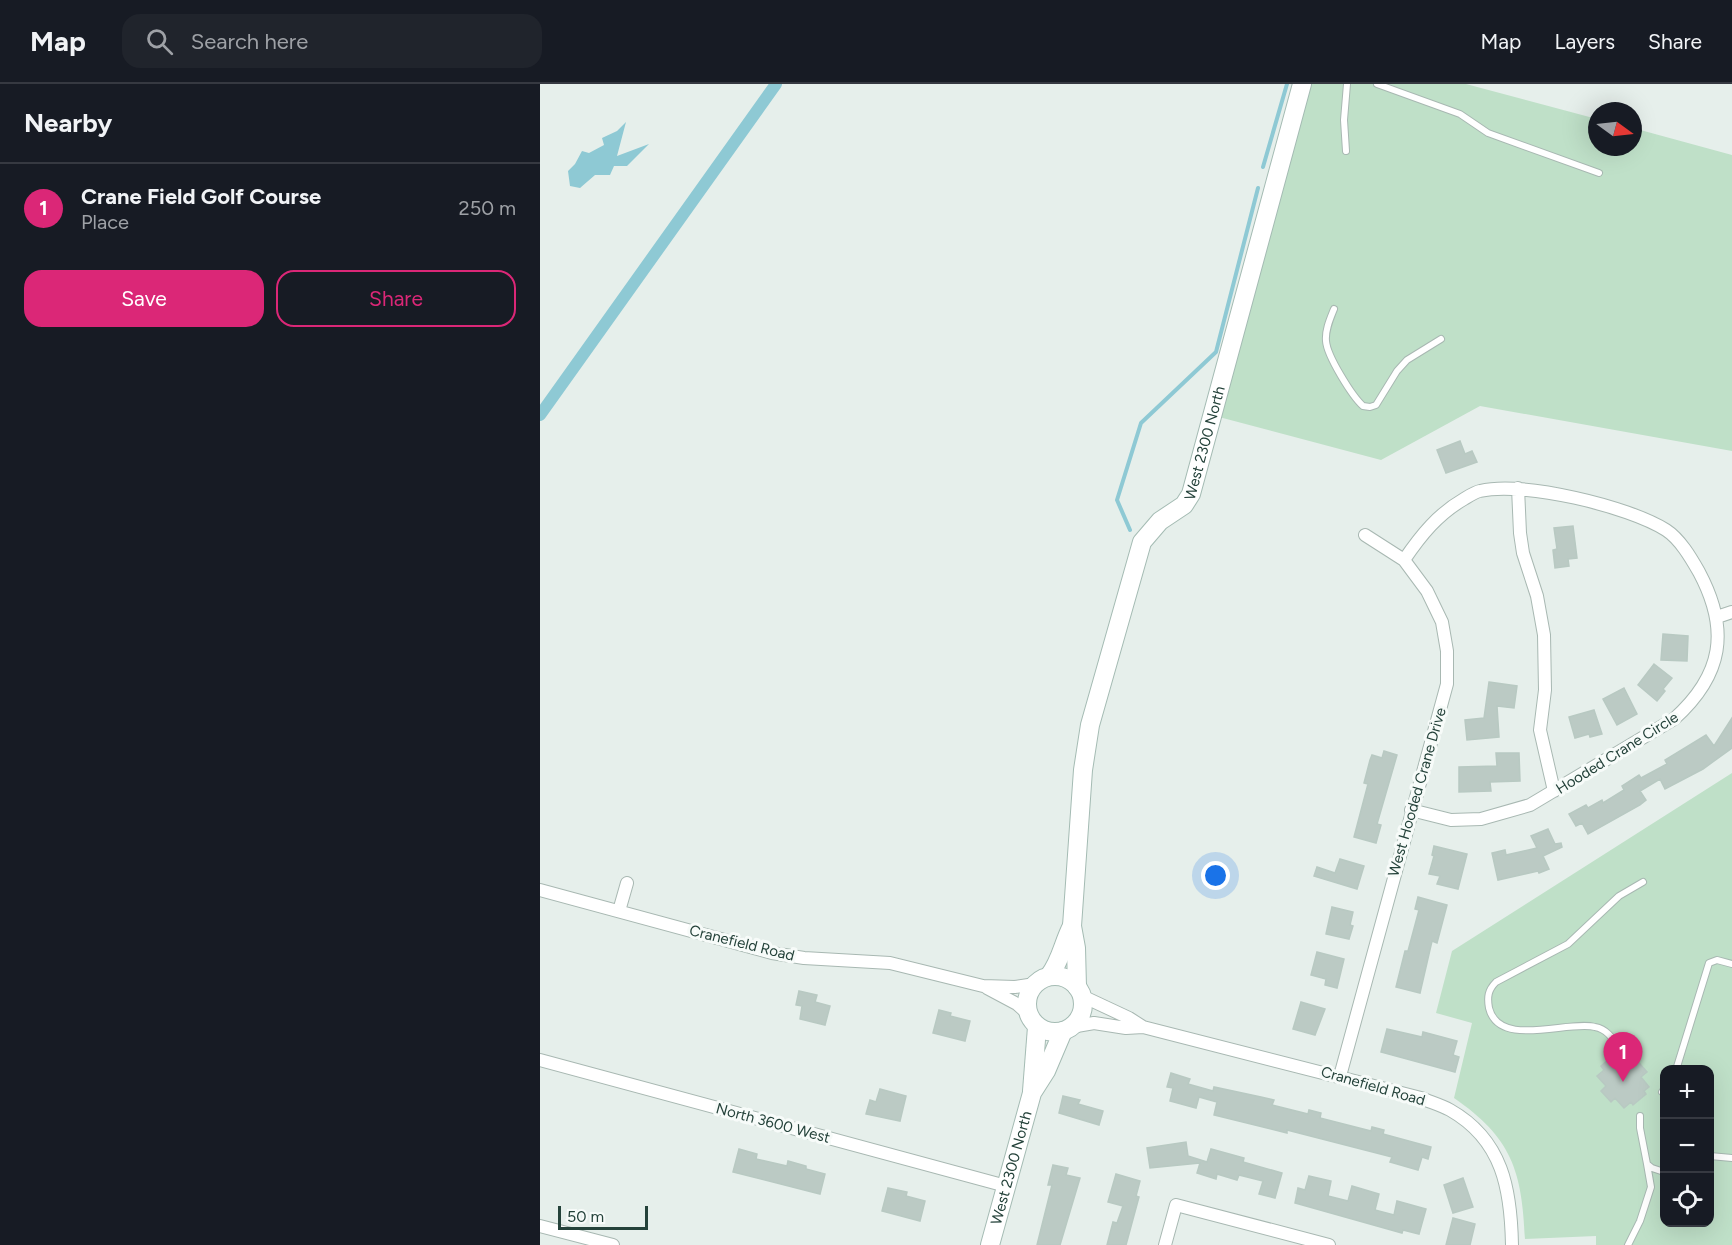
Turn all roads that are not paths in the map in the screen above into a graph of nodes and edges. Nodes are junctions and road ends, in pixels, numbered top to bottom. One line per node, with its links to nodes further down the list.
1 (1302, 84): 19 (street, West 2300 North)
2 (1347, 84): 4 (lane)
3 (1377, 84): 5 (lane)
4 (1346, 151)
5 (1599, 173)
6 (1334, 309): 7 (lane)
7 (1441, 339)
8 (1518, 488): 10 (street, Hooded Crane Circle); 12 (street, Hooded Crane Circle); 13 (street)
9 (1365, 535): 10 (street, West Hooded Crane Drive)
10 (1404, 560): 14 (street, West Hooded Crane Drive)
11 (1732, 612): 12 (street)
12 (1717, 617): 13 (street, Hooded Crane Circle)
13 (1554, 791): 14 (street, Hooded Crane Circle)
14 (1411, 810): 30 (street, West Hooded Crane Drive)
15 (1644, 882): 27 (lane)
16 (627, 883): 18 (street)
17 (540, 890): 18 (street, Cranefield Road)
18 (619, 912): 22 (street, Cranefield Road)
19 (1072, 926): 21 (street); 23 (street)
20 (1732, 964): 29 (lane)
21 (1042, 980): 22 (street, Cranefield Road); 23 (street); 24 (street)
22 (983, 986): 24 (street, Cranefield Road)
23 (1079, 992): 25 (street, Cranefield Road); 26 (street)
24 (1033, 1020): 26 (street); 31 (street)
25 (1143, 1027): 26 (street, Cranefield Road); 30 (street, Cranefield Road)
26 (1067, 1029): 31 (street)
27 (1619, 1048)
28 (540, 1060): 37 (street, North 3600 West)
29 (1678, 1065)
30 (1340, 1076): 43 (street, Cranefield Road)
31 (1032, 1093): 37 (street, West 2300 North)
32 (1640, 1116): 35 (lane)
33 (1714, 1156): 34 (lane)
34 (1732, 1158)
35 (1647, 1164): 36 (lane); 44 (lane)
36 (1660, 1170)
37 (1006, 1186): 40 (street, West 2300 North)
38 (540, 1226): 39 (street)
39 (613, 1245)
40 (990, 1245)
41 (1165, 1245): 42 (street)
42 (1329, 1245)
43 (1512, 1245)
44 (1628, 1245)

